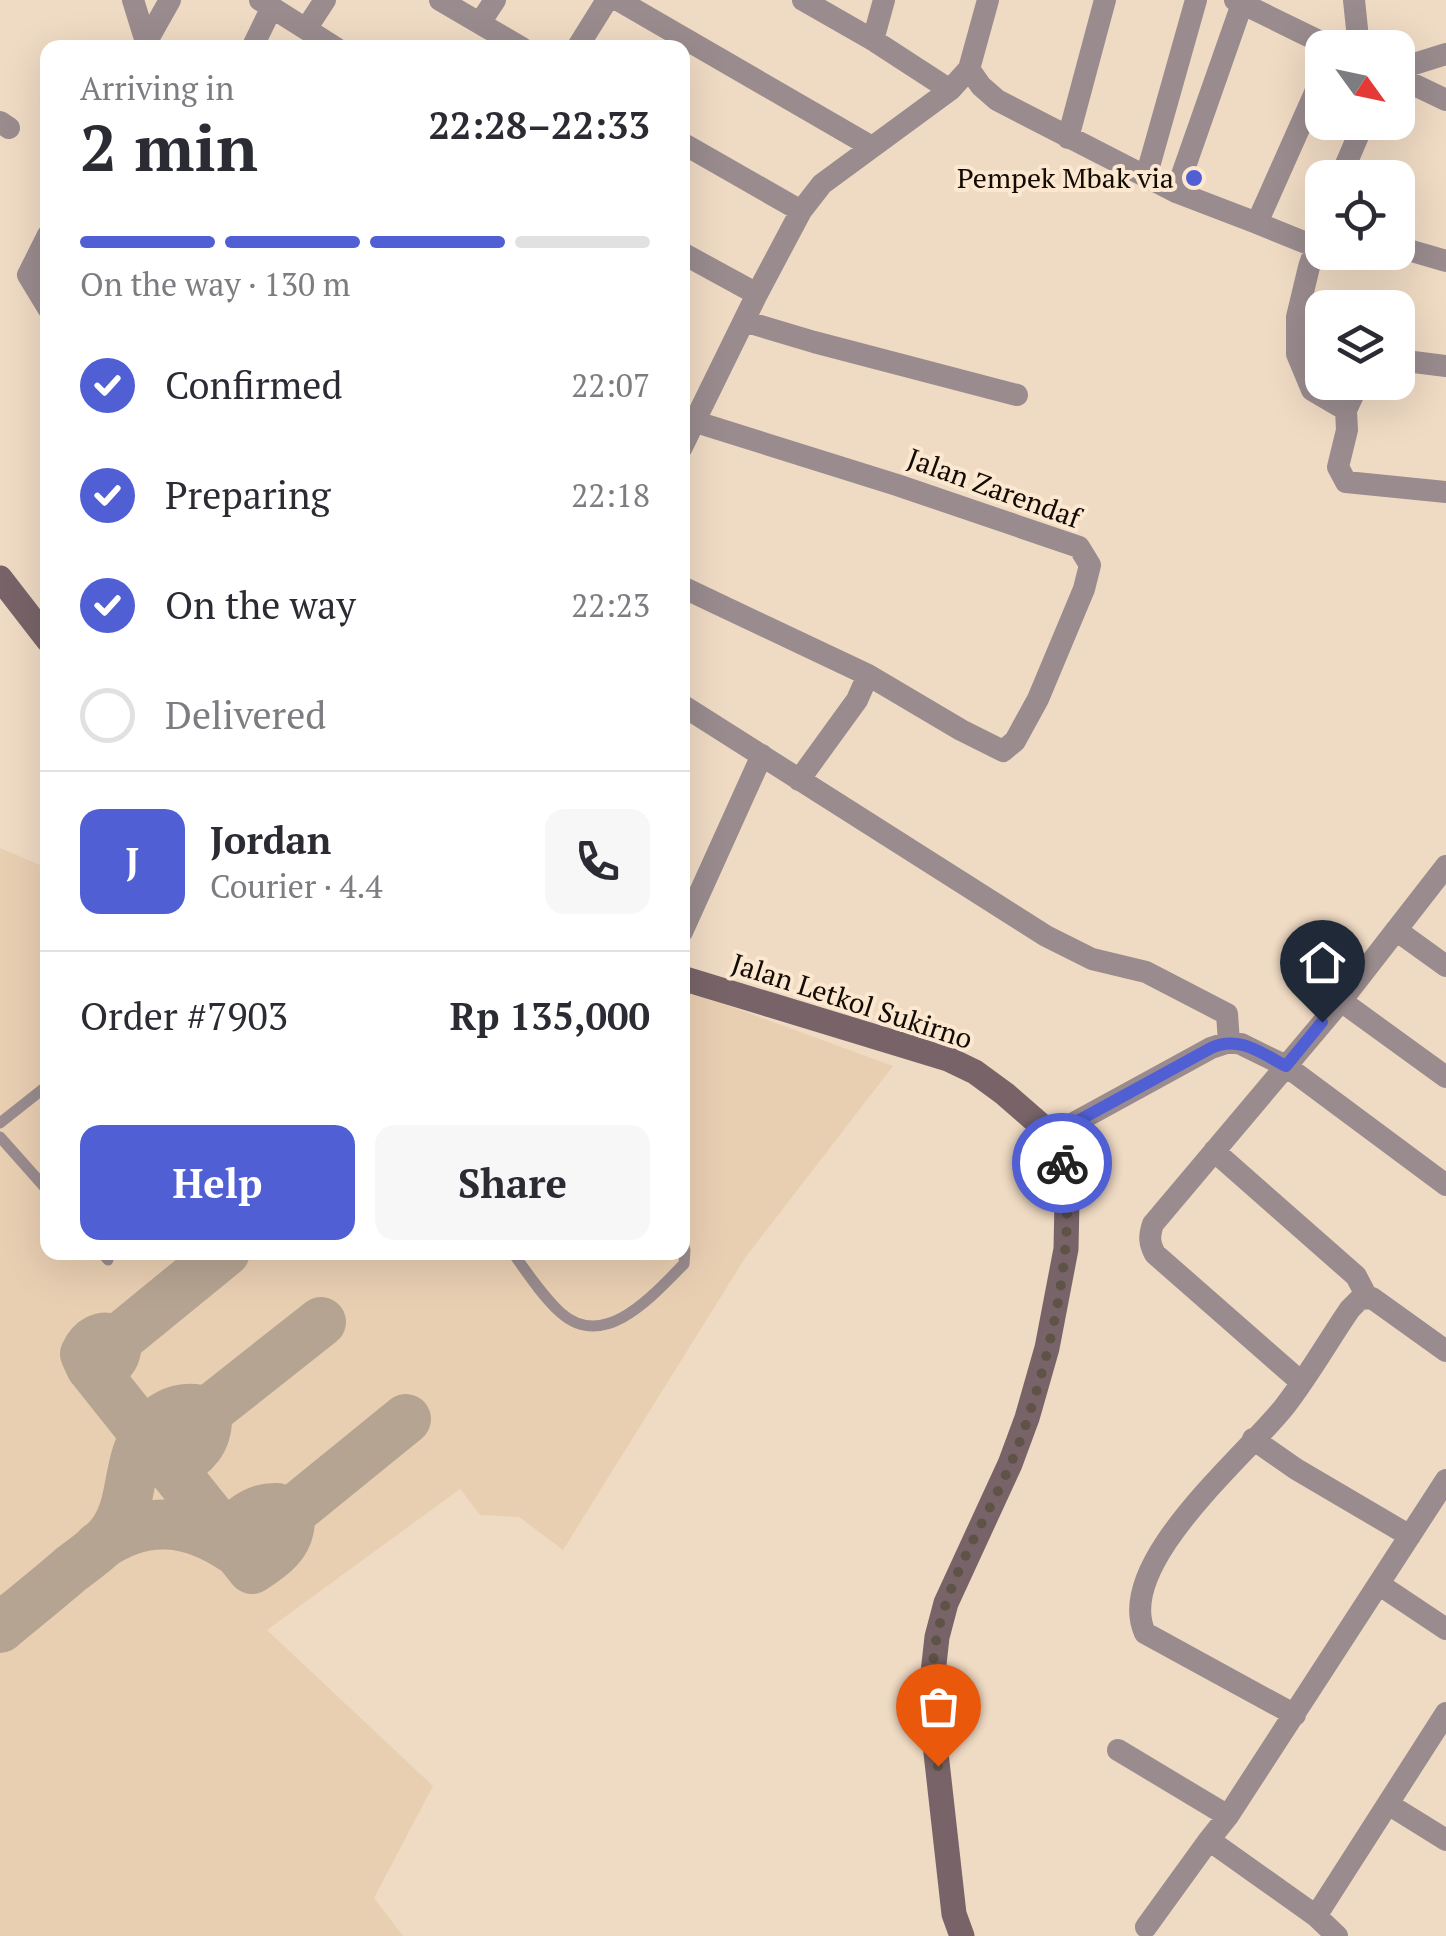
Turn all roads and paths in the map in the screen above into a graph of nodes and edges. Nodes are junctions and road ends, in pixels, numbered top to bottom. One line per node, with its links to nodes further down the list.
1 (133, 0): 20 (street)
2 (170, 0): 21 (street)
3 (325, 0): 17 (street)
4 (440, 0): 16 (street)
5 (494, 0): 16 (street)
6 (608, 0): 25 (street)
7 (618, 0): 26 (street)
8 (803, 0): 27 (street)
9 (884, 0): 27 (street)
10 (988, 0): 31 (street)
11 (1105, 0): 36 (street)
12 (1196, 0): 39 (street)
13 (1354, 0): 18 (street)
14 (266, 4): 17 (street); 22 (street)
15 (1250, 4): 19 (street); 40 (street)
16 (480, 23): 24 (street)
17 (306, 29): 23 (street)
18 (1357, 30)
19 (1305, 33)
20 (143, 40)
21 (147, 40)
22 (255, 40)
23 (323, 40)
24 (509, 40)
25 (583, 40)
26 (687, 40)
27 (873, 40): 33 (street)
28 (690, 42): 37 (street)
29 (1446, 54): 30 (street)
30 (1415, 64)
31 (969, 69): 33 (street); 36 (street)
32 (1415, 85): 34 (street)
33 (950, 90): 37 (street)
34 (1446, 100)
35 (1305, 116): 42 (street)
36 (1068, 138): 39 (street)
37 (872, 147): 41 (street)
38 (690, 148): 41 (street)
39 (1146, 177): 40 (street)
40 (1176, 192): 42 (street)
41 (801, 211): 49 (street)
42 (1257, 223): 43 (street)
43 (1305, 234)
44 (40, 251): 50 (street)
45 (1415, 253): 47 (street)
46 (690, 258): 49 (street)
47 (1446, 261)
48 (1310, 270): 56 (street)
49 (758, 294): 51 (street)
50 (40, 295)
51 (744, 321): 54 (street); 57 (street)
52 (1415, 362): 53 (street)
53 (1446, 366)
54 (1018, 395)
55 (1351, 400): 56 (street)
56 (1346, 410): 59 (street)
57 (696, 422): 58 (street); 63 (street, Jalan Zarendaf)
58 (690, 433)
59 (1446, 492)
60 (1, 580): 62 (main road)
61 (690, 591): 63 (street)
62 (40, 630)
63 (868, 676): 66 (street)
64 (690, 711): 65 (street)
65 (762, 756): 66 (street); 68 (street)
66 (799, 780): 73 (street)
67 (1446, 866): 69 (street)
68 (690, 914)
69 (1396, 930): 70 (street); 72 (street)
70 (1446, 966)
71 (690, 980): 78 (main road, Jalan Letkol Sukirno)
72 (1341, 1001): 74 (street); 75 (street)
73 (1229, 1042): 74 (street); 78 (street)
74 (1286, 1066): 80 (street); 82 (street)
75 (1446, 1077)
76 (40, 1091): 77 (lane)
77 (0, 1123)
78 (1052, 1135): 102 (main road)
79 (0, 1137): 81 (lane)
80 (1214, 1152): 85 (street); 87 (street)
81 (40, 1182)
82 (1446, 1185)
83 (518, 1260): 84 (lane)
84 (684, 1260)
85 (1367, 1297): 86 (street); 87 (street)
86 (1446, 1351)
87 (1301, 1382): 88 (street)
88 (1253, 1439): 90 (street); 94 (street)
89 (1446, 1480): 90 (street)
90 (1410, 1536): 91 (street)
91 (1380, 1585): 92 (street); 94 (street)
92 (1446, 1628)
93 (1446, 1713): 96 (street)
94 (1294, 1715): 97 (street)
95 (1118, 1750): 97 (street)
96 (1388, 1804): 99 (street); 100 (street)
97 (1228, 1816): 98 (street)
98 (1209, 1840): 100 (street); 101 (street)
99 (1446, 1840)
100 (1316, 1916): 103 (street)
101 (1146, 1927)
102 (962, 1936)
103 (1337, 1936)

